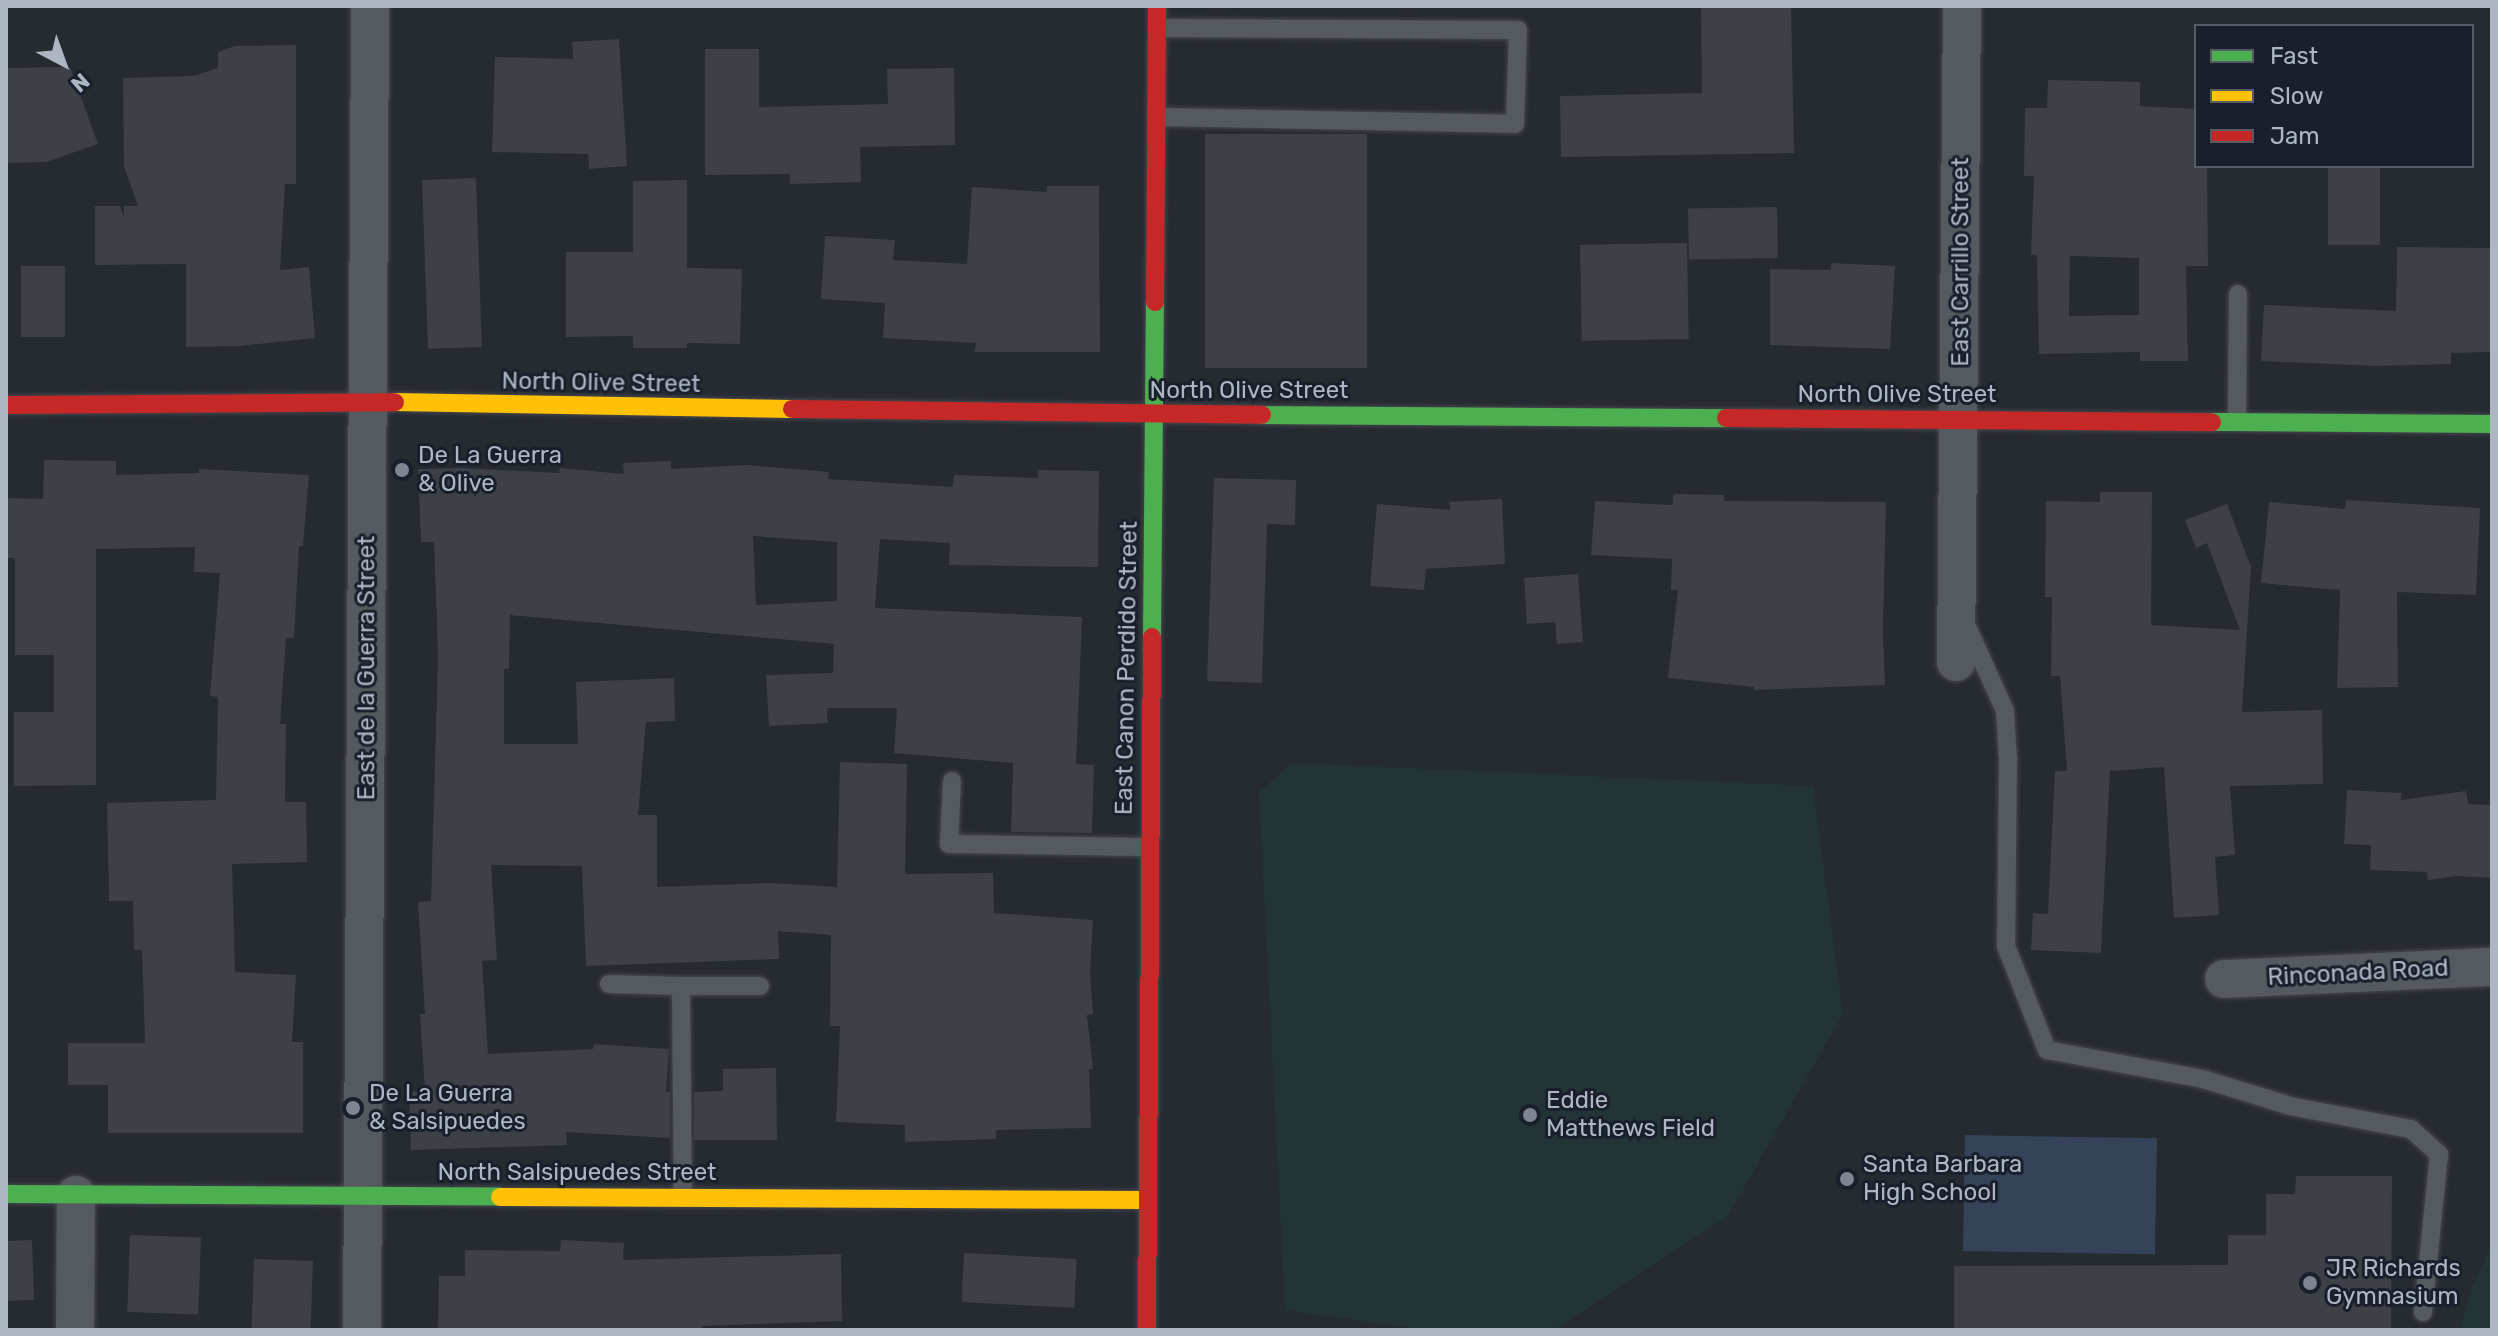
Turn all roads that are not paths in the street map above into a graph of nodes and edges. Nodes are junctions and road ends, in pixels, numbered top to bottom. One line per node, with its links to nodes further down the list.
1 (370, 6): 7 (street, East de la Guerra Street)
2 (1157, 6): 4 (street, East Canon Perdido Street)
3 (1962, 6): 10 (street, East Carrillo Street)
4 (1157, 28): 5 (street, East Canon Perdido Street); 5 (lane)
5 (1156, 117): 9 (street, East Canon Perdido Street)
6 (2238, 294): 11 (lane)
7 (369, 402): 8 (street, North Olive Street); 9 (street, North Olive Street); 23 (street, East de la Guerra Street)
8 (6, 405)
9 (1154, 414): 10 (street, North Olive Street); 16 (street, East Canon Perdido Street)
10 (1960, 420): 11 (street, North Olive Street); 13 (street, East Carrillo Street)
11 (2237, 422): 12 (street, North Olive Street)
12 (2492, 424)
13 (1957, 607): 14 (street, East Carrillo Street); 27 (lane)
14 (1956, 662)
15 (952, 781): 16 (lane)
16 (1150, 847): 26 (street, East Canon Perdido Street)
17 (2492, 967): 18 (street, Rinconada Road)
18 (2224, 979)
19 (609, 984): 20 (lane)
20 (681, 986): 21 (lane); 25 (lane)
21 (760, 986)
22 (6, 1194): 24 (street, North Salsipuedes Street)
23 (362, 1194): 24 (street, North Salsipuedes Street); 25 (street, North Salsipuedes Street); 29 (street, East de la Guerra Street)
24 (76, 1195): 28 (street)
25 (683, 1198): 26 (street, North Salsipuedes Street)
26 (1147, 1200): 30 (street, East Canon Perdido Street)
27 (2423, 1312)
28 (75, 1330)
29 (362, 1330)
30 (1147, 1330)

